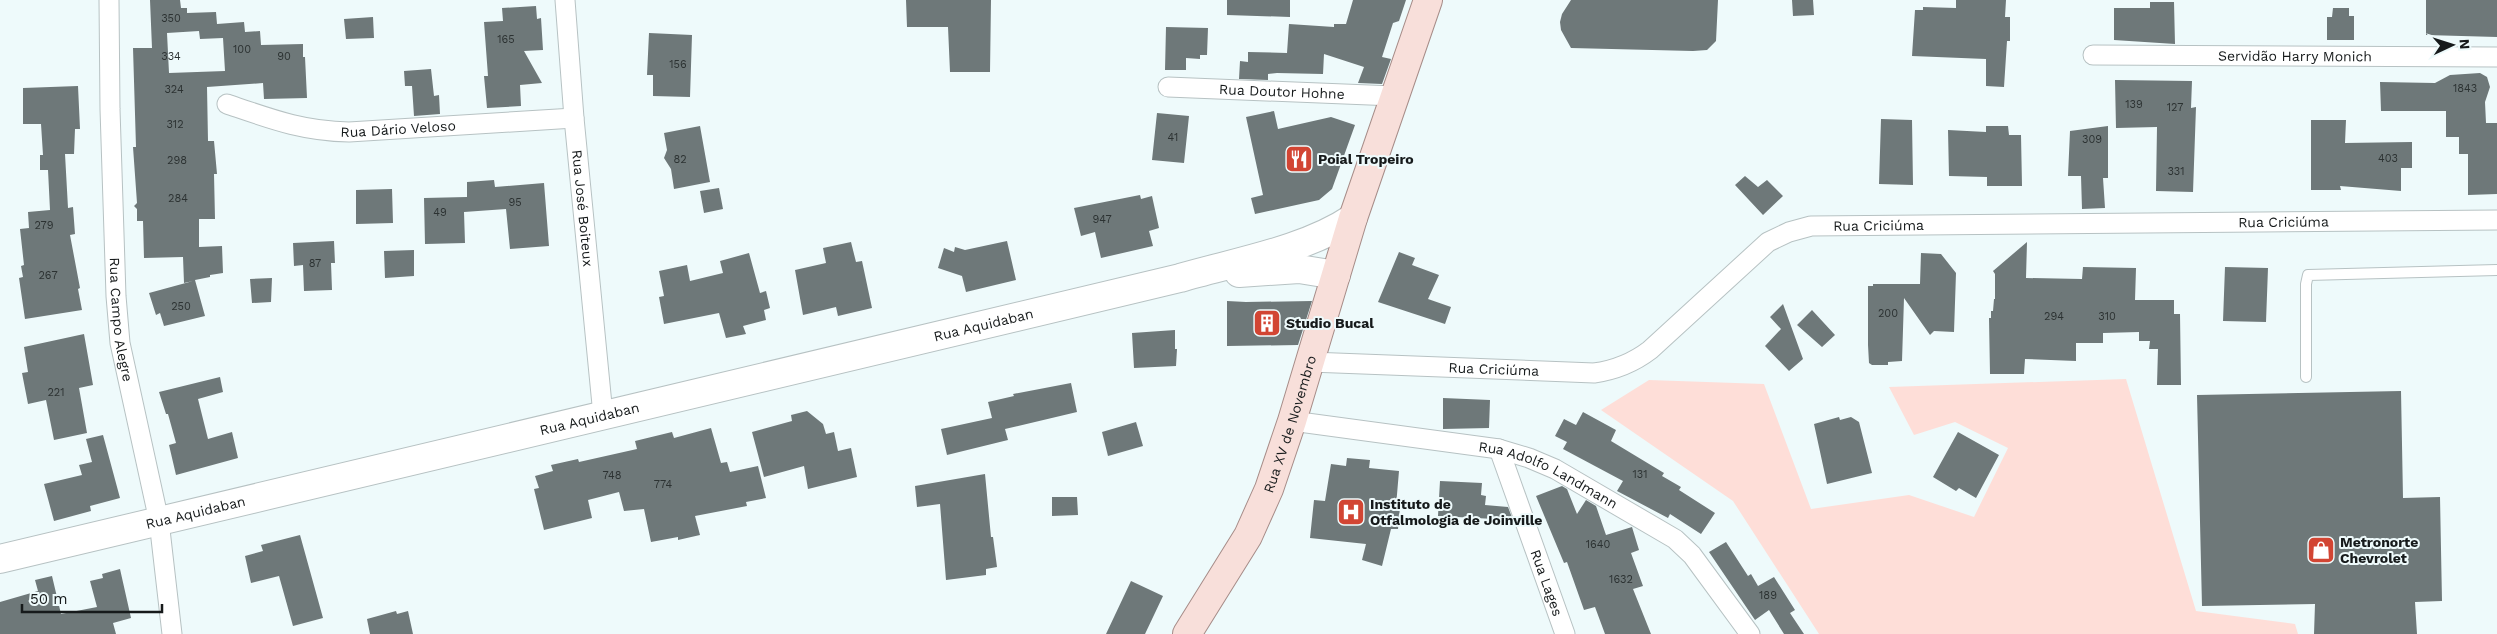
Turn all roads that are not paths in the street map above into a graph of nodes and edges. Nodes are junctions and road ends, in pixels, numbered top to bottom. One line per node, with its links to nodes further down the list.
1 (109, 0): 20 (street, Rua Campo Alegre)
2 (565, 0): 9 (street, Rua José Boiteux)
3 (1428, 0): 7 (main road, Rua XV de Novembro)
4 (2094, 55): 5 (street, Servidão Harry Monich)
5 (2497, 57)
6 (1168, 87): 7 (street, Rua Doutor Hohne)
7 (1394, 96): 10 (main road, Rua XV de Novembro)
8 (228, 104): 9 (street, Rua Dário Veloso)
9 (574, 118): 17 (street, Rua José Boiteux)
10 (1353, 218): 13 (main road, Rua XV de Novembro); 14 (street, Rua Aquidaban)
11 (2497, 220): 15 (street, Rua Criciúma)
12 (2497, 270): 16 (lane)
13 (1336, 275): 14 (street, Rua Aquidaban); 15 (main road, Rua XV de Novembro)
14 (1180, 278): 17 (street, Rua Aquidaban)
15 (1310, 362): 18 (main road, Rua XV de Novembro)
16 (2306, 377)
17 (603, 415): 20 (street, Rua Aquidaban)
18 (1292, 421): 19 (street, Rua Adolfo Landmann); 23 (main road, Rua XV de Novembro)
19 (1499, 449): 24 (street, Rua Lages); 25 (street, Rua Adolfo Landmann)
20 (159, 521): 21 (street, Rua Aquidaban); 22 (street, Rua Campo Alegre)
21 (0, 559)
22 (172, 634)
23 (1187, 634)
24 (1565, 634)
25 (1750, 634)

